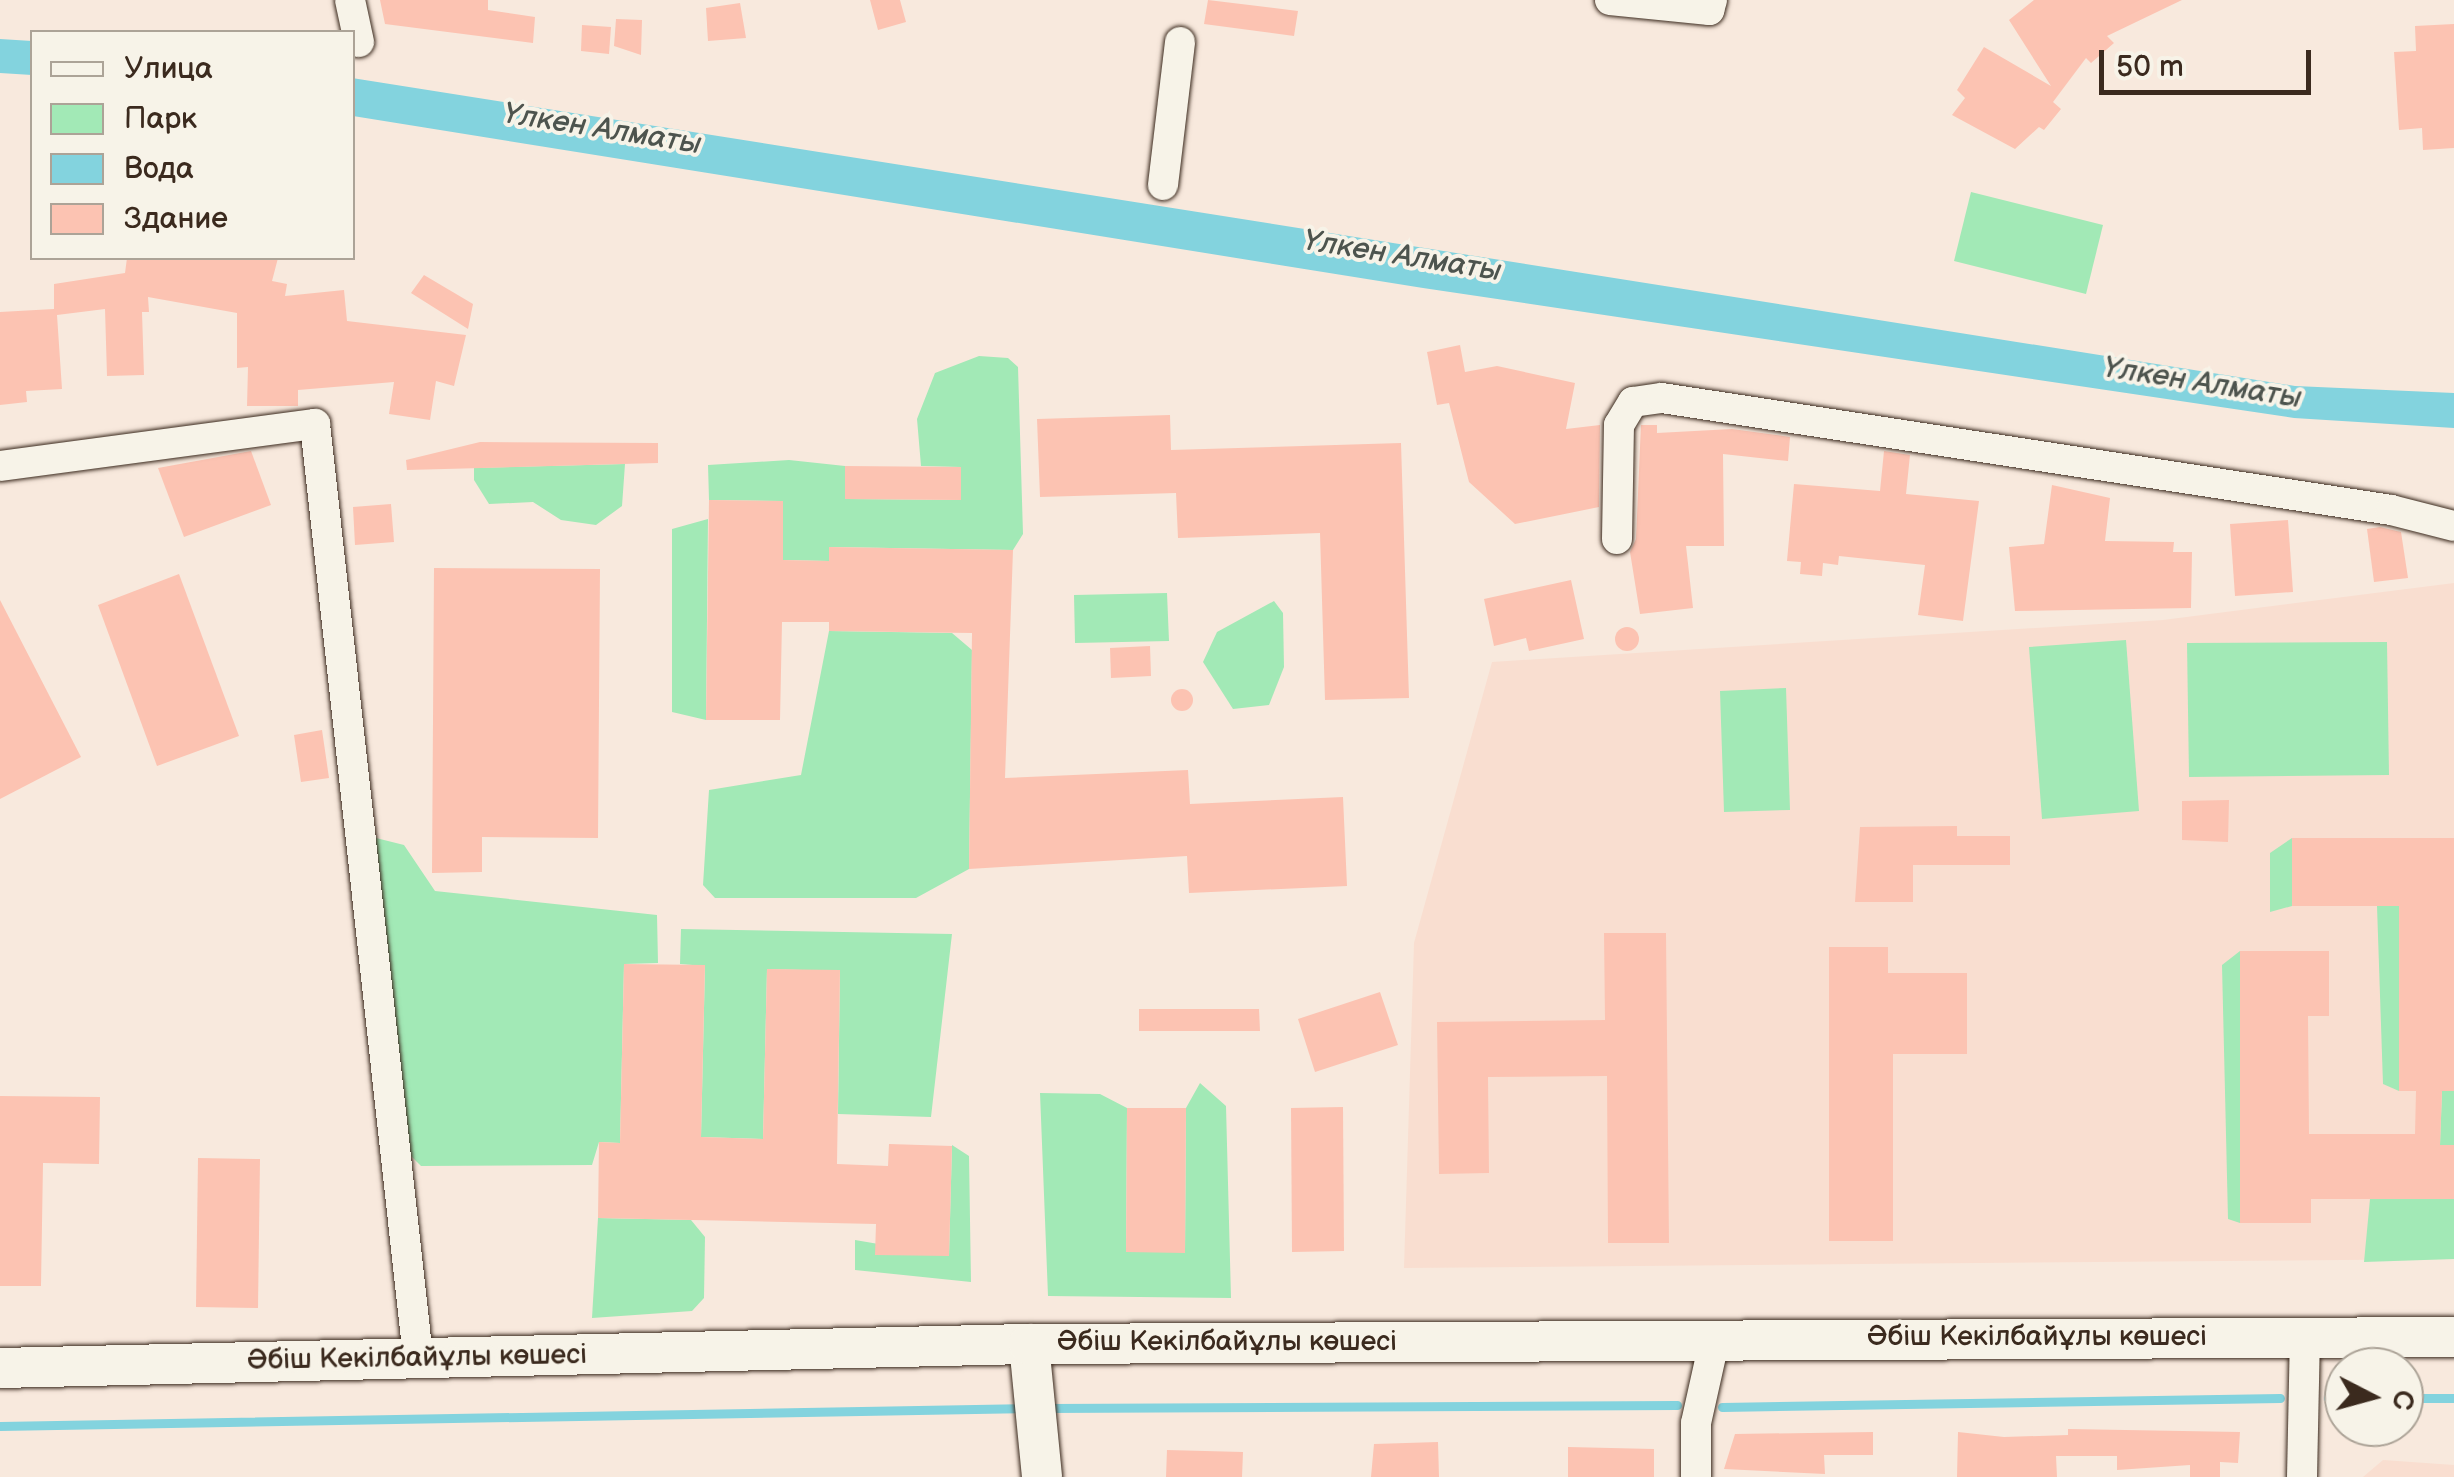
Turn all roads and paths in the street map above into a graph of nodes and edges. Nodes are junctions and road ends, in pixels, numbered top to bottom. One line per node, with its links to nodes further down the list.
1 (350, 0): 4 (street)
2 (1610, 0): 3 (street)
3 (1712, 0)
4 (360, 42)
5 (1180, 42): 6 (street)
6 (1163, 185)
7 (0, 466): 14 (street)
8 (2454, 526): 9 (street)
9 (1617, 539)
10 (2305, 1337): 11 (street, Әбіш Кекілбайұлы көшесі); 12 (street, Әбіш Кекілбайұлы көшесі); 18 (street)
11 (2454, 1337)
12 (1715, 1338): 13 (street, Әбіш Кекілбайұлы көшесі); 17 (street)
13 (1029, 1344): 14 (street, Әбіш Кекілбайұлы көшесі); 16 (street)
14 (418, 1357): 15 (street, Әбіш Кекілбайұлы көшесі)
15 (0, 1368)
16 (1042, 1477)
17 (1696, 1477)
18 (2302, 1477)

